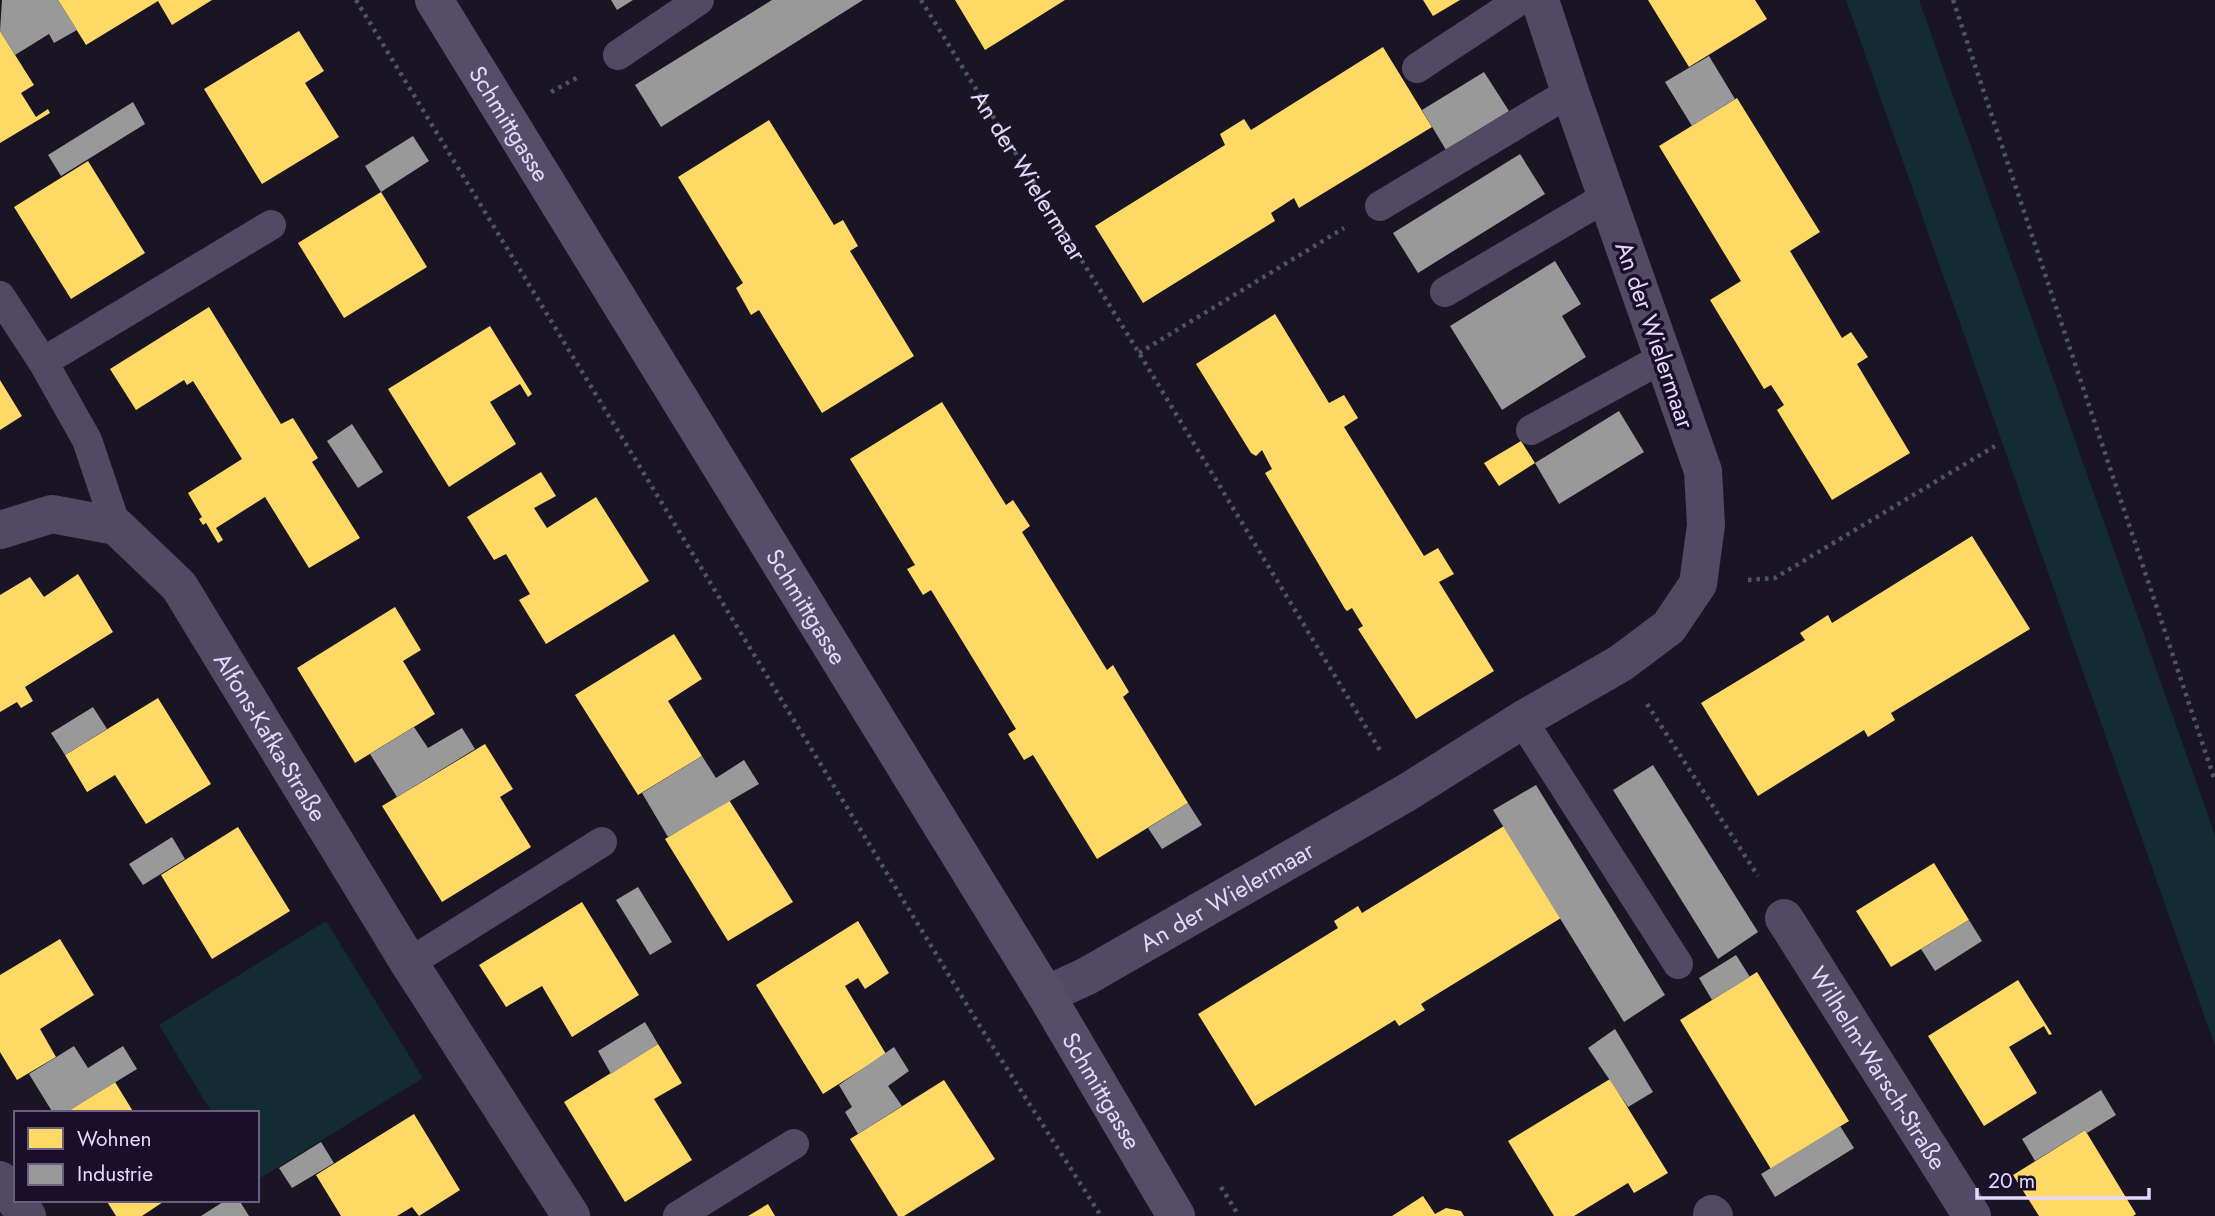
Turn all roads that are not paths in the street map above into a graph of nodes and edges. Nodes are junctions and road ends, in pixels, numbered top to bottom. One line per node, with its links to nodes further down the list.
1 (434, 0): 23 (main road, Schmittgasse)
2 (699, 0): 5 (lane)
3 (1520, 0): 6 (lane)
4 (1540, 0): 7 (street, An der Wielermaar)
5 (618, 55)
6 (1417, 68)
7 (1570, 92): 8 (street, An der Wielermaar); 9 (lane)
8 (1606, 197): 11 (lane); 13 (street, An der Wielermaar)
9 (1380, 206)
10 (271, 225): 14 (lane)
11 (1445, 292)
12 (0, 296): 14 (lane, Alfons-Kafka-Straße)
13 (1663, 358): 15 (lane); 18 (street, An der Wielermaar)
14 (43, 362): 16 (lane, Alfons-Kafka-Straße)
15 (1531, 430)
16 (116, 526): 17 (street); 21 (street, Alfons-Kafka-Straße)
17 (0, 530)
18 (1522, 720): 22 (lane); 23 (street, An der Wielermaar)
19 (602, 842): 21 (lane)
20 (1784, 918): 30 (street, Wilhelm-Warsch-Straße)
21 (409, 963): 27 (street, Alfons-Kafka-Straße)
22 (1678, 964)
23 (1046, 995): 29 (main road, Schmittgasse)
24 (794, 1144): 28 (lane)
25 (0, 1180): 26 (street)
26 (14, 1199)
27 (571, 1216)
28 (678, 1216)
29 (1176, 1216)
30 (1972, 1216)

